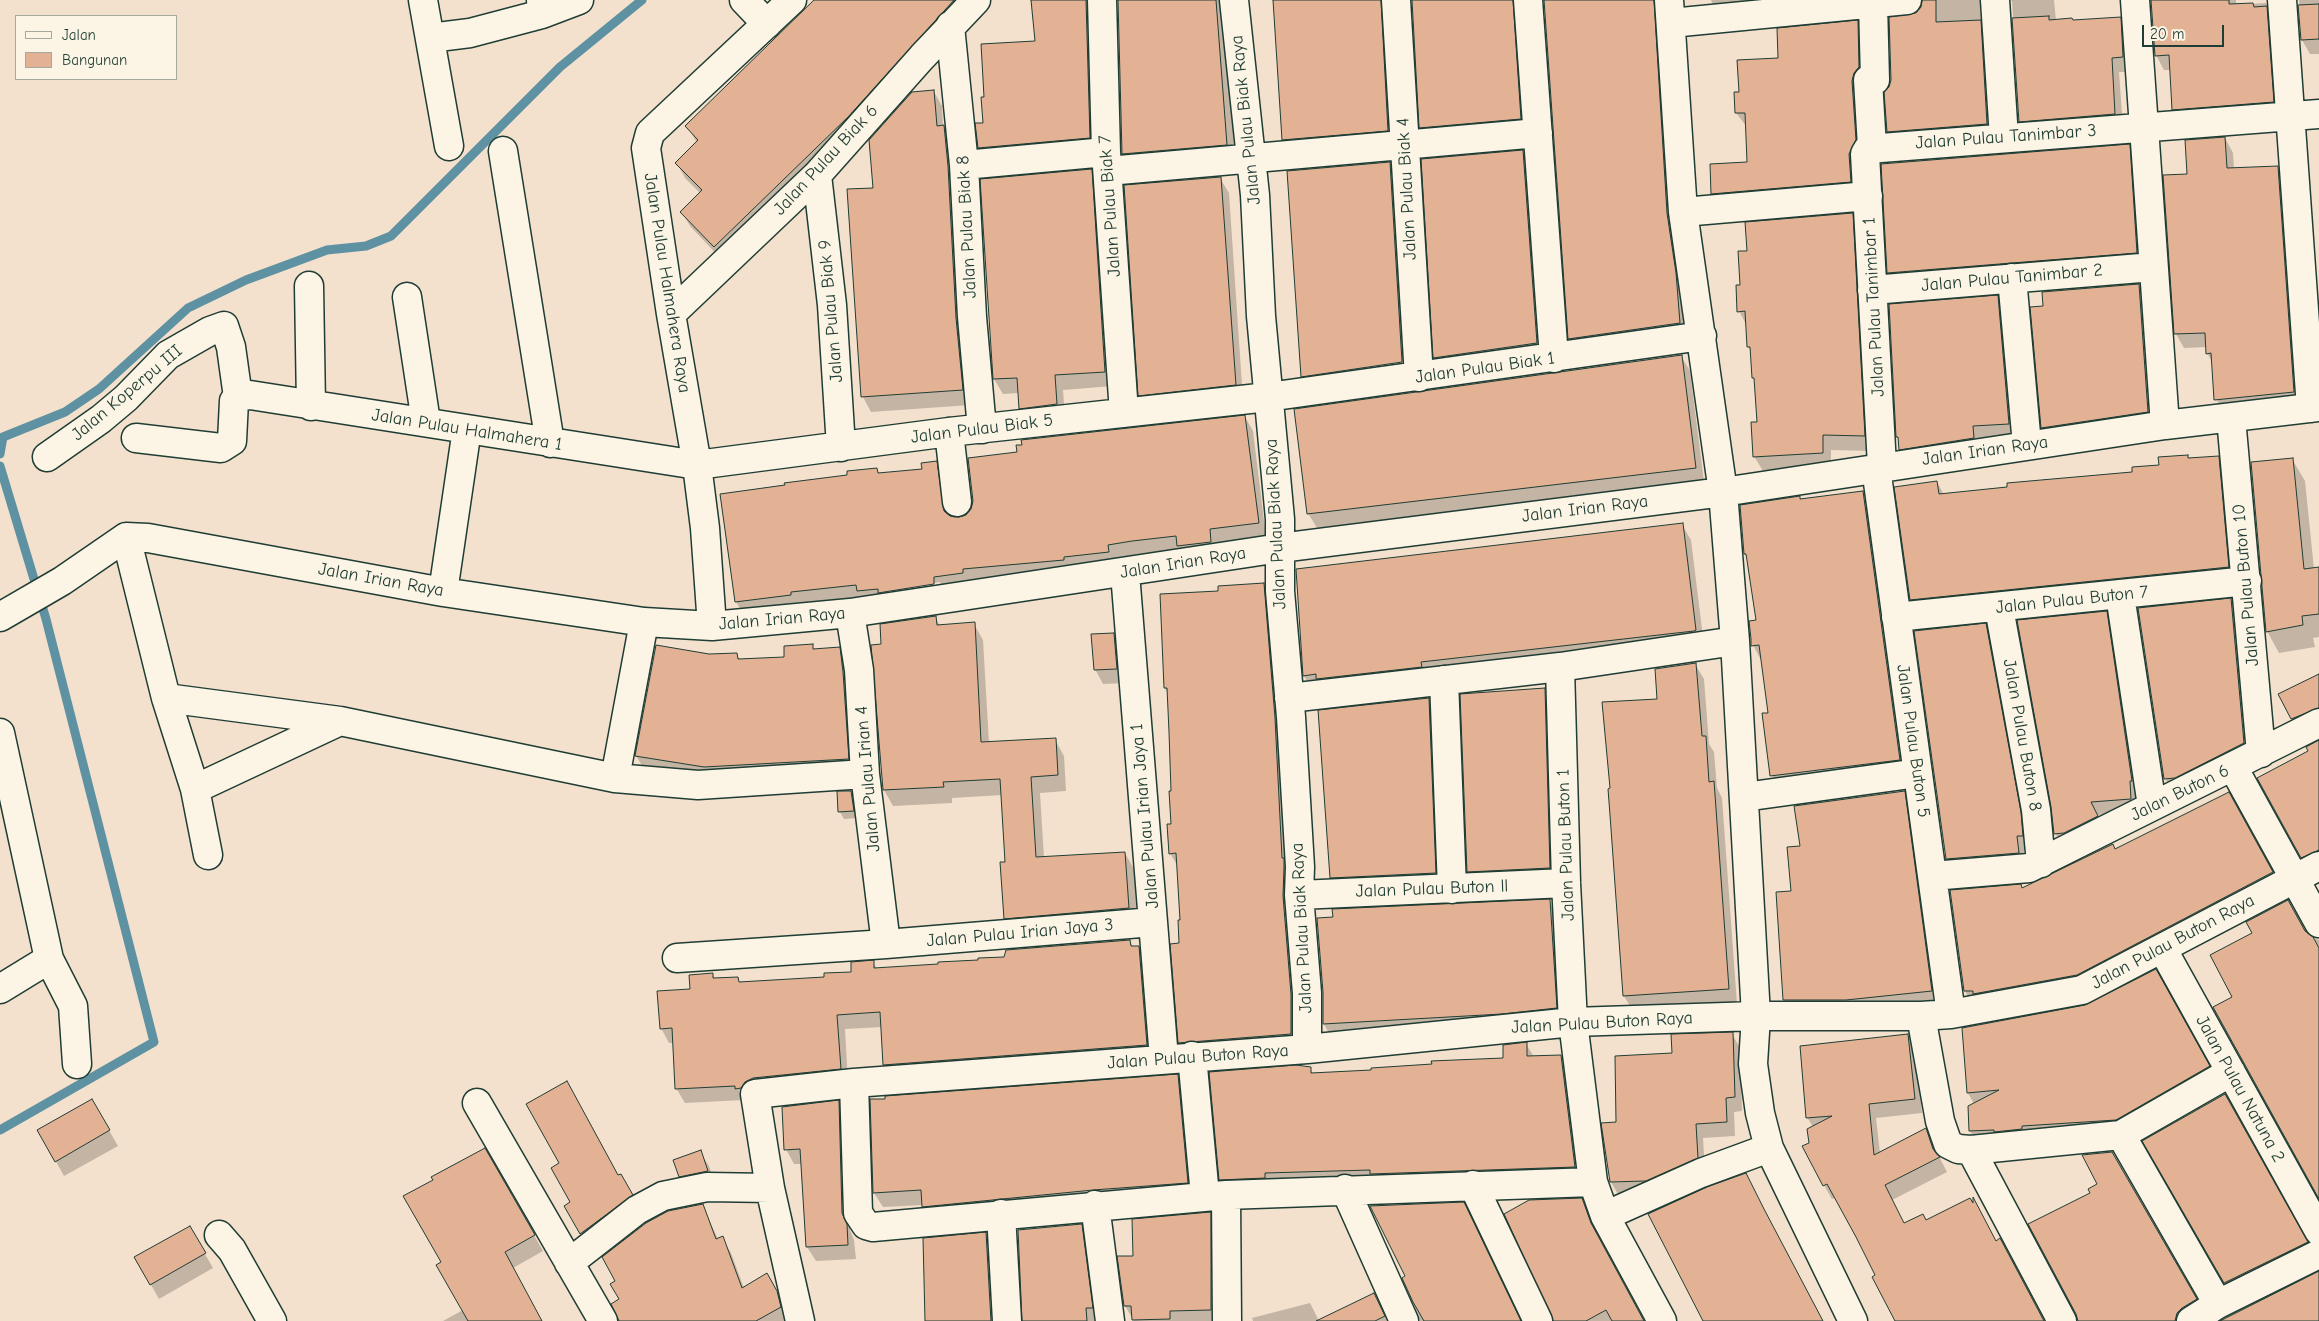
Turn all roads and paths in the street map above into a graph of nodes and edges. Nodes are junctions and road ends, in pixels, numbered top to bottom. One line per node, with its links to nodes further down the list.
1 (423, 0): 20 (street)
2 (579, 0): 16 (street)
3 (744, 0): 18 (street)
4 (792, 0): 18 (street, Jalan Pulau Halmahera Raya)
5 (976, 0): 19 (street, Jalan Pulau Biak 6)
6 (1102, 0): 31 (street, Jalan Pulau Biak 7)
7 (1234, 0): 30 (street, Jalan Pulau Biak Raya)
8 (1396, 0): 26 (street, Jalan Pulau Biak 4)
9 (1528, 0): 24 (street)
10 (1907, 0): 15 (street)
11 (1996, 0): 25 (street)
12 (2135, 0): 23 (street)
13 (2282, 0): 22 (street)
14 (1834, 3): 15 (street); 17 (street)
15 (1873, 3): 28 (street, Jalan Pulau Tanimbar 1)
16 (541, 7): 20 (street)
17 (1670, 11): 35 (street)
18 (767, 24): 42 (street, Jalan Pulau Halmahera Raya)
19 (950, 26): 32 (street, Jalan Pulau Biak 8); 33 (street, Jalan Pulau Biak 6)
20 (430, 38): 27 (street)
21 (2319, 114): 22 (street, Jalan Pulau Tanimbar 3)
22 (2289, 115): 23 (street, Jalan Pulau Tanimbar 3); 36 (street)
23 (2145, 128): 25 (street, Jalan Pulau Tanimbar 3); 37 (street)
24 (1538, 133): 26 (street); 44 (street)
25 (2004, 138): 28 (street, Jalan Pulau Tanimbar 3)
26 (1404, 143): 30 (street); 45 (street, Jalan Pulau Biak 4)
27 (449, 146)
28 (1870, 148): 34 (street, Jalan Pulau Tanimbar 1)
29 (503, 151): 58 (street)
30 (1250, 160): 31 (street); 47 (street, Jalan Pulau Biak Raya)
31 (1107, 162): 32 (street); 50 (street, Jalan Pulau Biak 7)
32 (964, 165): 55 (street, Jalan Pulau Biak 8)
33 (816, 176): 42 (street, Jalan Pulau Biak 6); 60 (street, Jalan Pulau Biak 9)
34 (1868, 196): 35 (street); 40 (street, Jalan Pulau Tanimbar 1)
35 (1683, 212): 43 (street)
36 (2309, 258): 49 (street)
37 (2153, 267): 38 (street, Jalan Pulau Tanimbar 2); 53 (street)
38 (2012, 278): 40 (street, Jalan Pulau Tanimbar 2); 59 (street)
39 (309, 286): 48 (street)
40 (1872, 290): 63 (street, Jalan Pulau Tanimbar 1)
41 (407, 297): 52 (street)
42 (671, 314): 62 (street, Jalan Pulau Halmahera Raya)
43 (1702, 336): 44 (street, Jalan Pulau Biak 1); 64 (street)
44 (1554, 358): 45 (street, Jalan Pulau Biak 1)
45 (1418, 377): 47 (street, Jalan Pulau Biak 1)
46 (238, 397): 48 (street, Jalan Pulau Halmahera 1); 57 (street); 61 (street, Jalan Koperpu III)
47 (1268, 397): 50 (street, Jalan Pulau Biak 5); 67 (street, Jalan Pulau Biak Raya)
48 (311, 406): 52 (street, Jalan Pulau Halmahera 1)
49 (2315, 408): 51 (street, Jalan Irian Raya)
50 (1124, 413): 55 (street, Jalan Pulau Biak 5)
51 (2231, 418): 53 (street, Jalan Irian Raya); 69 (street, Jalan Pulau Buton 10)
52 (426, 422): 54 (street, Jalan Pulau Halmahera 1)
53 (2165, 425): 59 (street, Jalan Irian Raya)
54 (467, 429): 58 (street, Jalan Pulau Halmahera 1); 70 (street)
55 (982, 429): 56 (street, Jalan Pulau Biak 5)
56 (948, 432): 60 (street, Jalan Pulau Biak 5); 65 (street)
57 (136, 438)
58 (550, 443): 62 (street, Jalan Pulau Halmahera 1)
59 (2027, 445): 63 (street, Jalan Irian Raya)
60 (841, 448): 62 (street, Jalan Pulau Biak 5)
61 (47, 457)
62 (697, 464): 77 (street, Jalan Pulau Halmahera Raya)
63 (1879, 467): 64 (street, Jalan Irian Raya); 75 (street, Jalan Pulau Buton 5)
64 (1723, 492): 67 (street, Jalan Irian Raya); 78 (street)
65 (957, 502)
66 (126, 537): 70 (street, Jalan Irian Raya); 74 (street); 81 (street)
67 (1280, 548): 68 (street, Jalan Irian Raya); 82 (street, Jalan Pulau Biak Raya)
68 (1125, 573): 73 (street, Jalan Irian Raya); 102 (street, Jalan Pulau Irian Jaya 1)
69 (2247, 581): 71 (street, Jalan Pulau Buton 7); 86 (street, Jalan Pulau Buton 10)
70 (443, 592): 76 (street, Jalan Irian Raya)
71 (2120, 595): 72 (street, Jalan Pulau Buton 7); 93 (street)
72 (1999, 608): 75 (street, Jalan Pulau Buton 7); 95 (street, Jalan Pulau Buton 8)
73 (850, 613): 77 (street, Jalan Irian Raya); 89 (street, Jalan Pulau Irian 4)
74 (6, 614)
75 (1896, 617): 88 (street, Jalan Pulau Buton 5)
76 (644, 622): 77 (street, Jalan Irian Raya); 90 (street)
77 (712, 626)
78 (1735, 641): 79 (street); 92 (street)
79 (1560, 667): 80 (street); 99 (street, Jalan Pulau Buton 1)
80 (1444, 680): 82 (street); 100 (street)
81 (166, 698): 83 (street); 91 (street)
82 (1290, 698): 101 (street, Jalan Pulau Biak Raya)
83 (340, 721): 90 (street); 91 (street)
84 (2319, 722): 86 (street, Jalan Buton 6)
85 (0, 733): 107 (street)
86 (2261, 753): 87 (street, Jalan Buton 6)
87 (2233, 767): 93 (street, Jalan Buton 6); 98 (street)
88 (1918, 773): 92 (street); 97 (street, Jalan Pulau Buton 5)
89 (865, 774): 90 (street); 104 (street, Jalan Pulau Irian 4)
90 (615, 778)
91 (195, 789): 94 (street)
92 (1744, 797): 110 (street)
93 (2152, 806): 95 (street, Jalan Buton 6)
94 (208, 855)
95 (2041, 863): 97 (street, Jalan Buton 6)
96 (2319, 866): 98 (street, Jalan Pulau Buton Raya)
97 (1932, 876): 109 (street, Jalan Pulau Buton 5)
98 (2295, 878): 103 (street); 105 (street, Jalan Pulau Buton Raya)
99 (1566, 883): 100 (street, Jalan Pulau Buton ll); 112 (street, Jalan Pulau Buton 1)
100 (1452, 889): 101 (street, Jalan Pulau Buton ll)
101 (1299, 895): 113 (street, Jalan Pulau Biak Raya)
102 (1153, 922): 104 (street, Jalan Pulau Irian Jaya 3); 115 (street, Jalan Pulau Irian Jaya 1)
103 (2319, 923)
104 (886, 944): 106 (street, Jalan Pulau Irian Jaya 3)
105 (2162, 948): 109 (street, Jalan Pulau Buton Raya); 117 (street, Jalan Pulau Natuna 2)
106 (677, 958)
107 (49, 959): 108 (street); 116 (street)
108 (0, 989)
109 (1951, 1014): 111 (street, Jalan Pulau Buton Raya)
110 (1756, 1016): 111 (street, Jalan Pulau Buton Raya); 112 (street, Jalan Pulau Buton Raya); 121 (street)
111 (1921, 1016): 122 (street)
112 (1573, 1022): 113 (street, Jalan Pulau Buton Raya); 123 (street, Jalan Pulau Buton 1)
113 (1307, 1049): 114 (street, Jalan Pulau Buton Raya)
114 (1192, 1056): 115 (street, Jalan Pulau Buton Raya); 127 (street)
115 (1164, 1059): 118 (street, Jalan Pulau Buton Raya)
116 (77, 1064)
117 (2231, 1072): 120 (street); 131 (street, Jalan Pulau Natuna 2)
118 (854, 1083): 125 (street, Jalan Pulau Buton Raya); 129 (street)
119 (476, 1103): 134 (street)
120 (2121, 1135): 122 (street); 135 (street)
121 (1769, 1148): 130 (street); 145 (street)
122 (1971, 1150): 146 (street)
123 (1593, 1182): 124 (street); 130 (street, Jalan Pulau Buton 1)
124 (1473, 1185): 126 (street); 143 (street)
125 (770, 1188): 134 (street); 138 (street)
126 (1345, 1189): 127 (street); 142 (street)
127 (1216, 1196): 128 (street); 141 (street)
128 (1096, 1205): 129 (street); 140 (street)
129 (1001, 1214): 139 (street)
130 (1604, 1216): 144 (street, Jalan Pulau Buton 1)
131 (2319, 1230)
132 (219, 1235): 136 (street)
133 (2319, 1254): 135 (street)
134 (569, 1263): 137 (street)
135 (2207, 1314)
136 (272, 1321)
137 (603, 1321)
138 (800, 1321)
139 (1007, 1321)
140 (1110, 1321)
141 (1227, 1321)
142 (1404, 1321)
143 (1538, 1321)
144 (1662, 1321)
145 (1853, 1321)
146 (2062, 1321)

